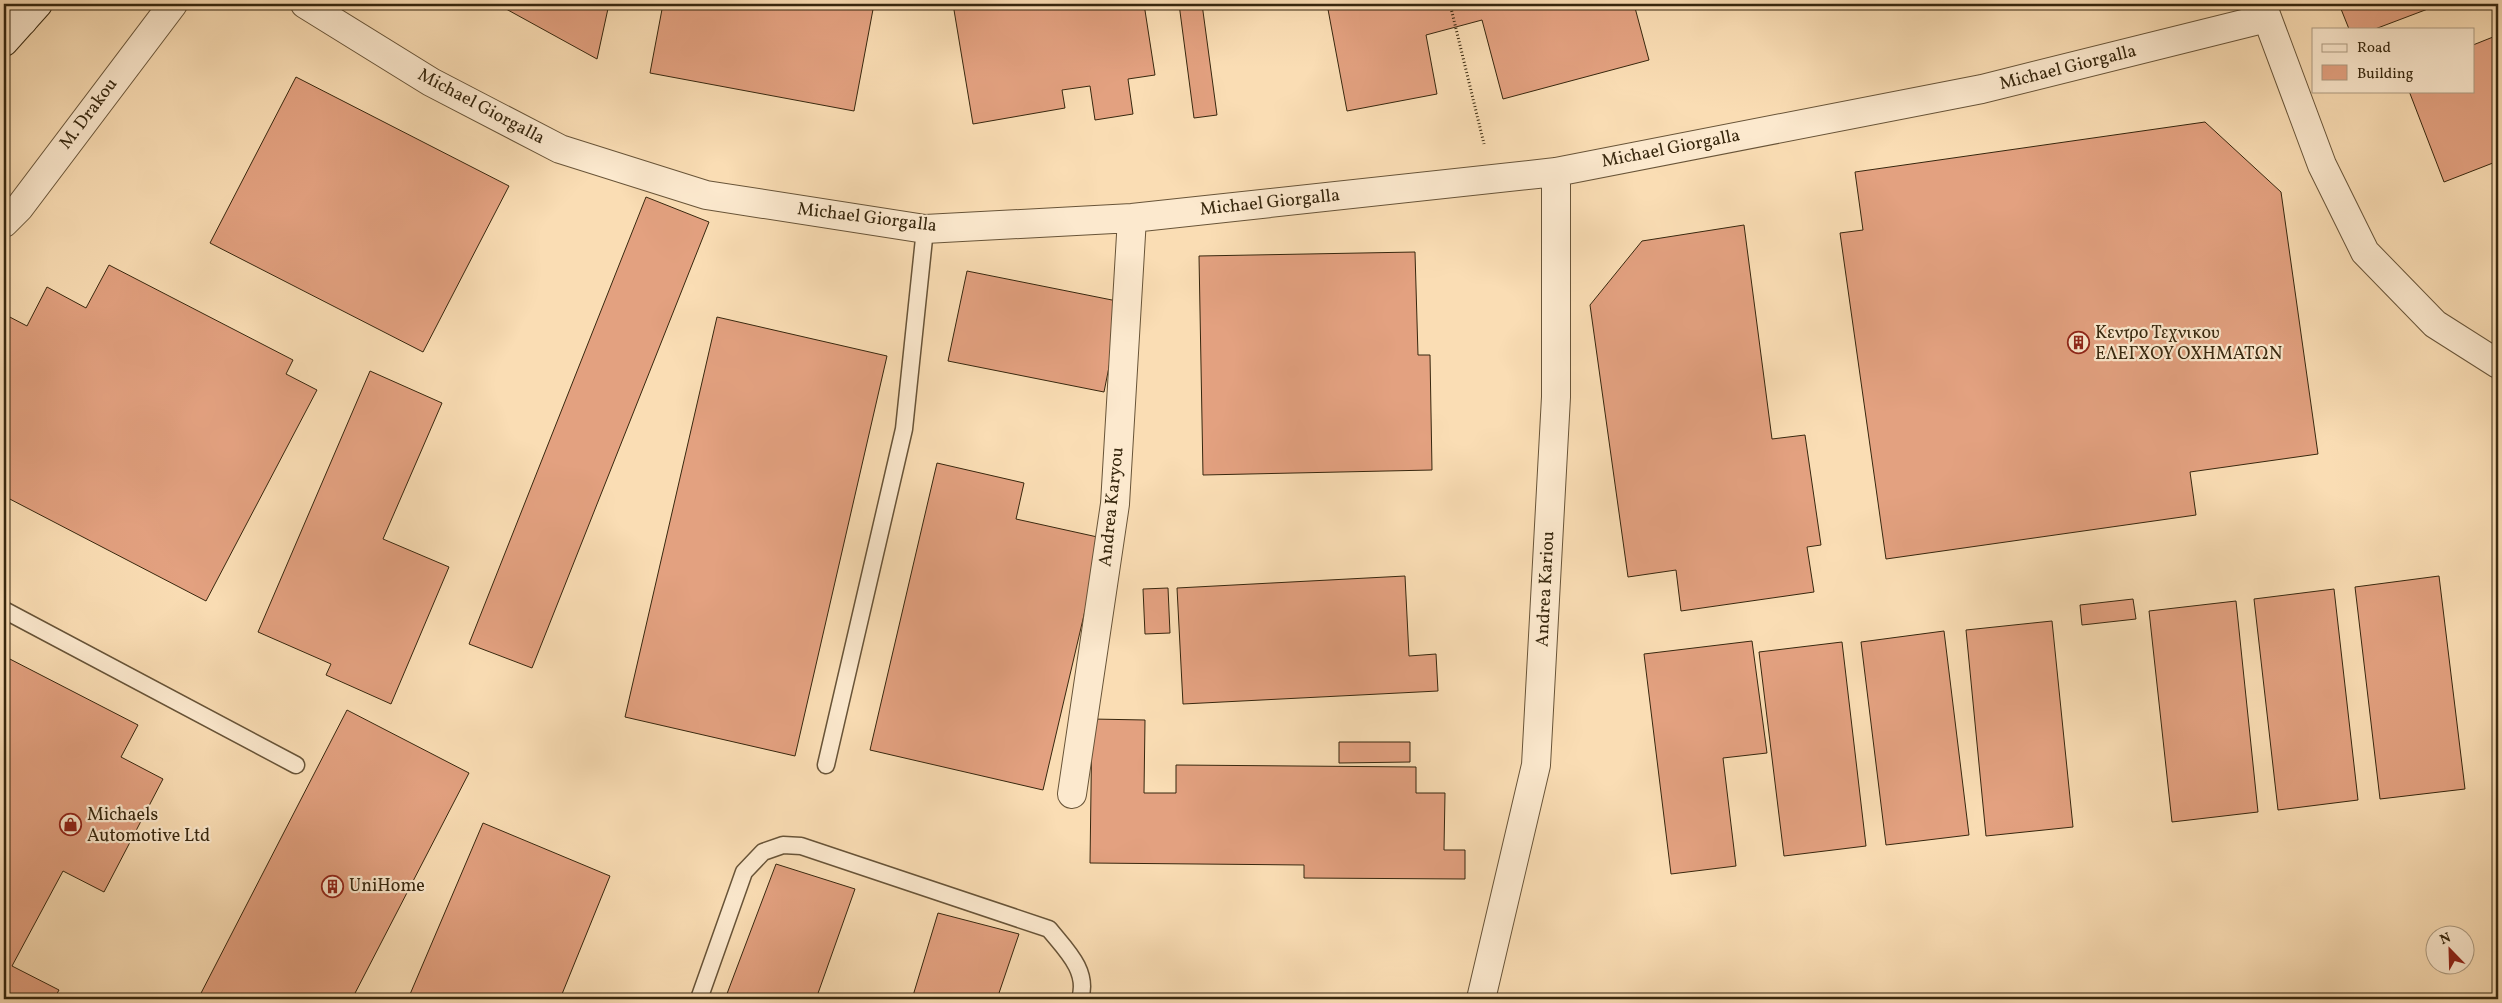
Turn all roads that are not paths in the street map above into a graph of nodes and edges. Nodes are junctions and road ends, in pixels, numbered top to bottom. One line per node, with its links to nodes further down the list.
1 (173, 4): 8 (street, M. Drakou)
2 (304, 4): 9 (street, Michael Giorgalla)
3 (22, 10): 5 (street)
4 (2264, 11): 6 (street, Michael Giorgalla); 10 (street)
5 (4, 42)
6 (1556, 172): 7 (street, Michael Giorgalla); 17 (street, Andrea Kariou)
7 (1132, 218): 9 (street, Michael Giorgalla); 14 (street, Andrea Karyou)
8 (4, 223)
9 (925, 229): 13 (lane)
10 (2498, 364)
11 (4, 610): 12 (lane)
12 (296, 765)
13 (826, 765)
14 (1072, 794)
15 (700, 999): 16 (lane)
16 (1080, 999)
17 (1481, 999)

